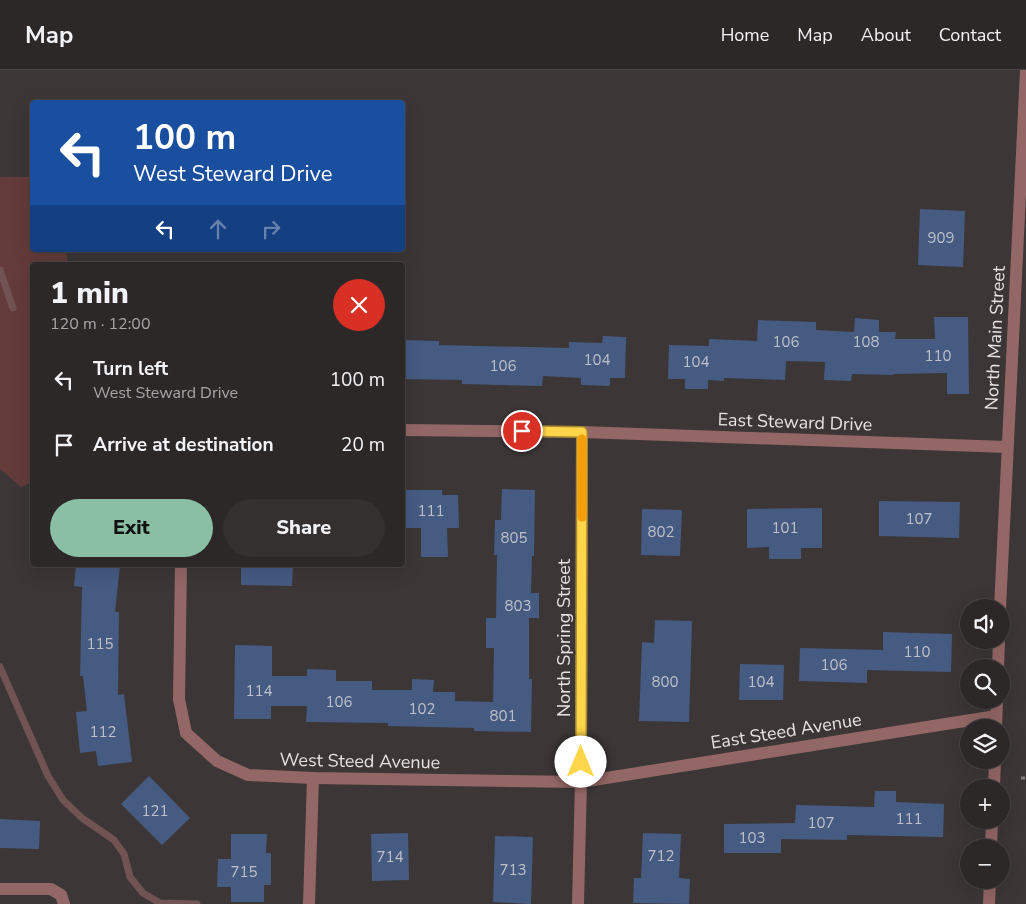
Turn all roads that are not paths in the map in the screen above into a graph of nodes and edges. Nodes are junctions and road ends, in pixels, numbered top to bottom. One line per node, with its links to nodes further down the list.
1 (1026, 70): 4 (street, North Main Street)
2 (405, 430): 3 (street, East Steward Drive)
3 (582, 432): 4 (street, East Steward Drive); 9 (street, North Spring Street)
4 (1007, 447): 6 (street, North Main Street)
5 (181, 567): 8 (street, West Steed Avenue)
6 (1000, 599)
7 (960, 727): 9 (street, East Steed Avenue)
8 (313, 778): 9 (street, West Steed Avenue); 13 (street)
9 (581, 782): 14 (street, North Spring Street)
10 (0, 889): 12 (street)
11 (990, 889): 15 (street)
12 (64, 904)
13 (310, 904)
14 (578, 904)
15 (989, 904)

